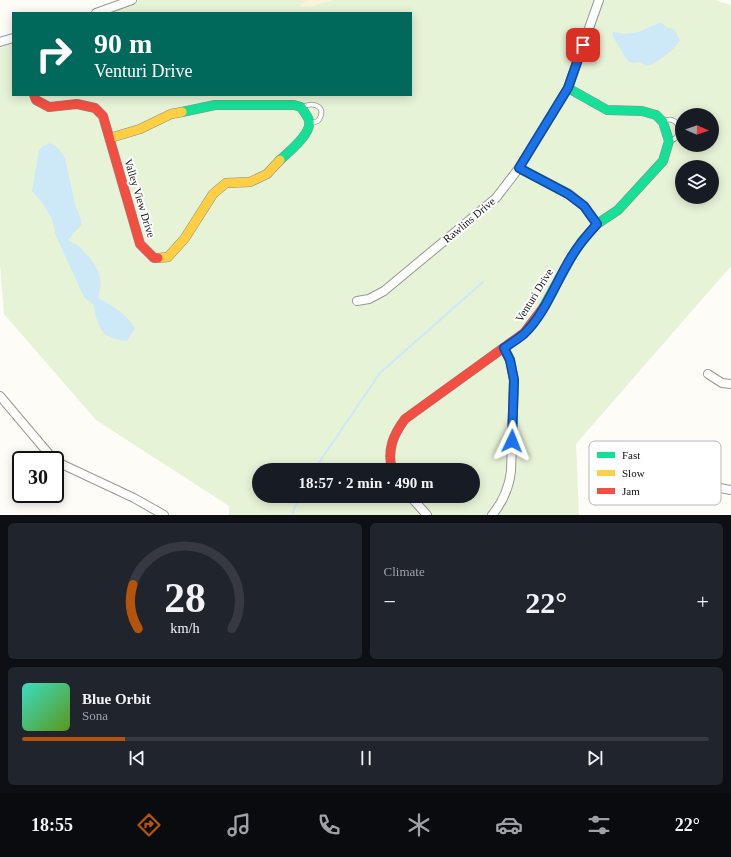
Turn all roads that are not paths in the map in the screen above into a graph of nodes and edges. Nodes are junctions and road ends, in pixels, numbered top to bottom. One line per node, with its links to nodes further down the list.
1 (132, 0): 3 (street)
2 (599, 0): 6 (street, Rawlins Drive)
3 (99, 12)
4 (12, 38): 5 (street)
5 (0, 42)
6 (568, 88): 9 (street); 13 (street, Rawlins Drive)
7 (34, 96): 12 (street, Valley View Drive)
8 (301, 107): 10 (street); 10 (lane); 12 (street)
9 (663, 122): 11 (street); 11 (lane)
10 (309, 124): 12 (street, Valley View Drive)
11 (668, 137): 14 (street, Venturi Drive)
12 (110, 138)
13 (519, 168): 14 (street); 15 (street, Rawlins Drive)
14 (597, 224): 16 (street, Venturi Drive)
15 (357, 301)
16 (504, 348): 21 (street, Venturi Drive); 28 (street)
17 (708, 374): 18 (street)
18 (731, 384)
19 (0, 396): 20 (street)
20 (46, 451)
21 (391, 463)
22 (64, 466): 26 (street)
23 (721, 488): 24 (street)
24 (731, 490)
25 (416, 503): 27 (street)
26 (158, 514)
27 (427, 515)
28 (492, 515)

